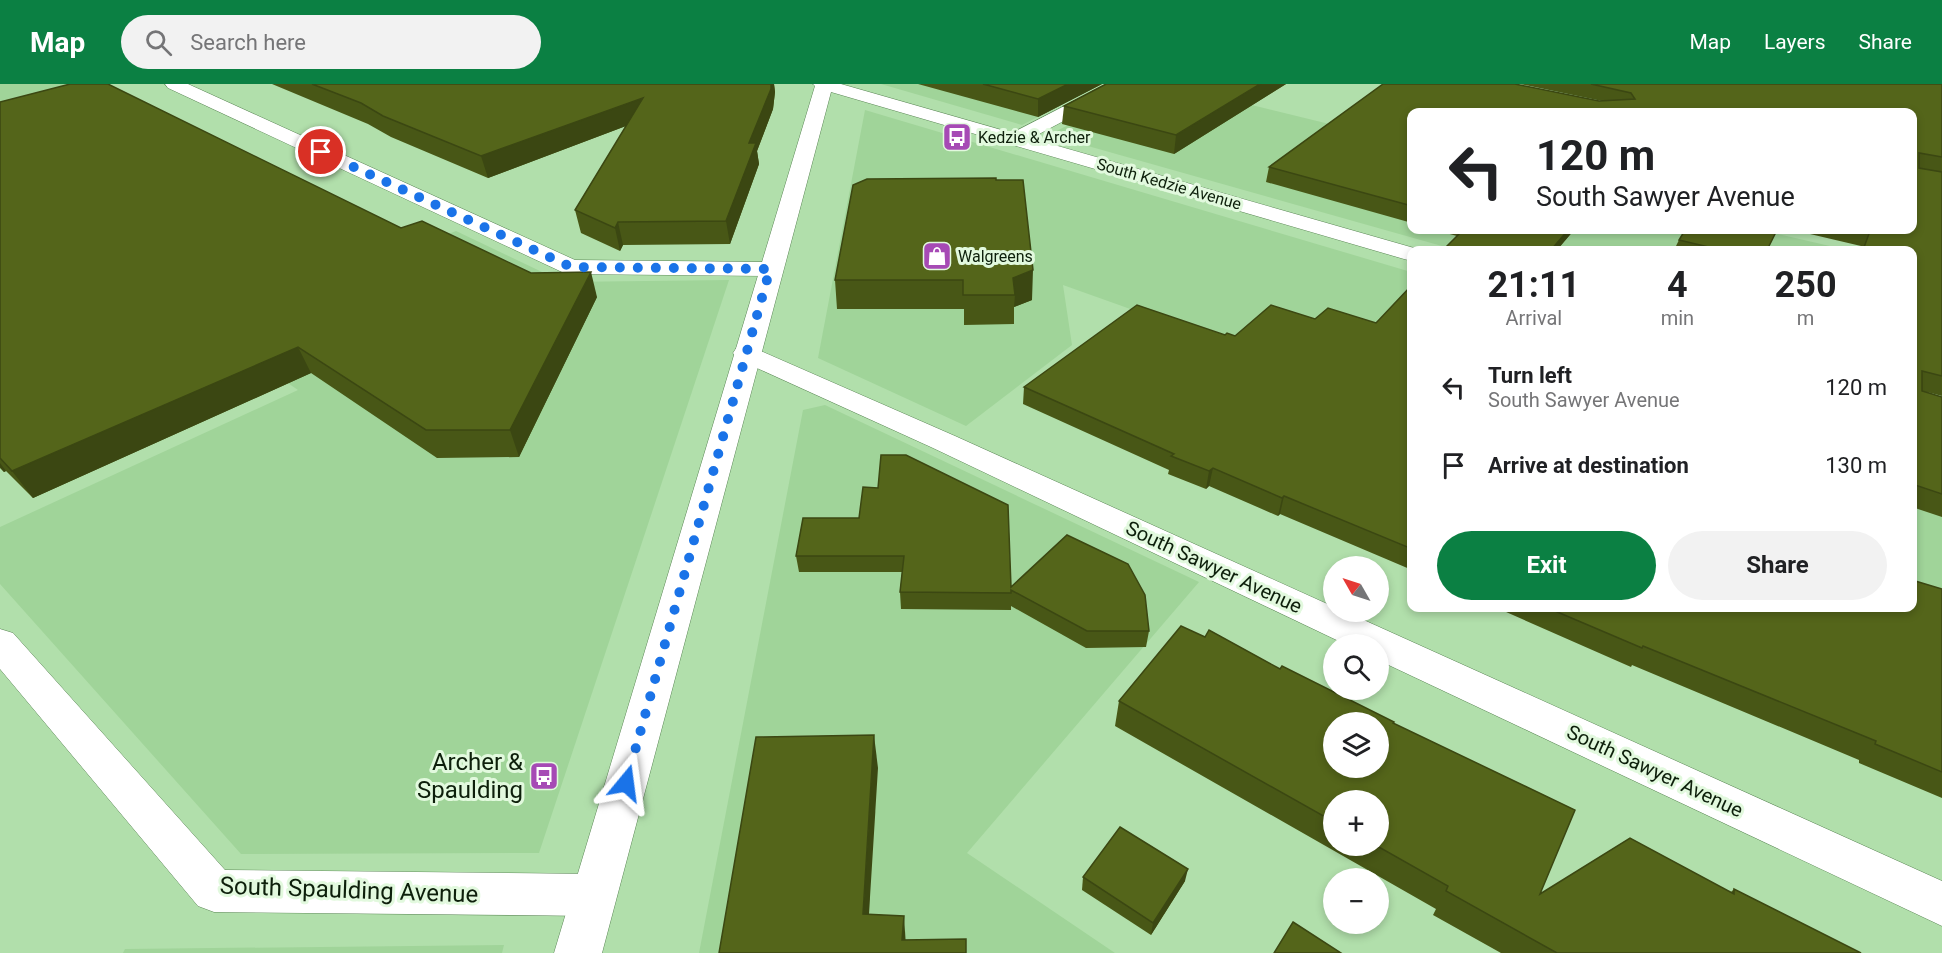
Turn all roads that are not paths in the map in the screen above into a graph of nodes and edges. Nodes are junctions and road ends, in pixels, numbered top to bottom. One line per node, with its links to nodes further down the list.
1 (174, 84): 6 (street)
2 (823, 84): 4 (street, South Kedzie Avenue); 6 (street)
3 (1120, 84): 4 (street)
4 (1015, 139): 5 (street, South Kedzie Avenue)
5 (1407, 253)
6 (770, 269): 7 (street)
7 (747, 353): 9 (street); 10 (street, South Sawyer Avenue)
8 (0, 644): 9 (street, South Spaulding Avenue)
9 (594, 896): 11 (street)
10 (1942, 904)
11 (578, 953)

